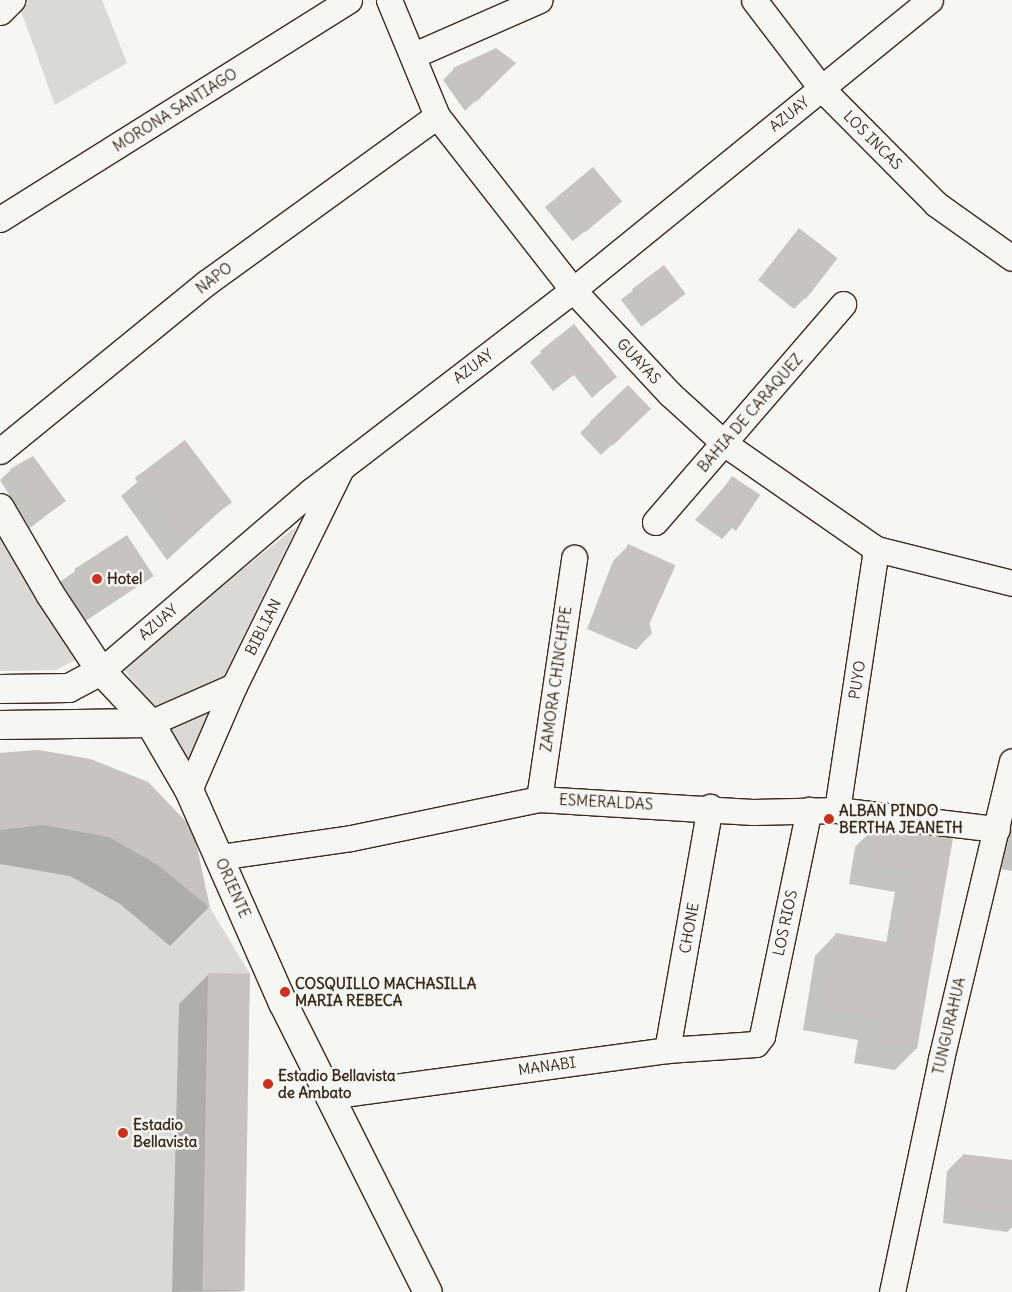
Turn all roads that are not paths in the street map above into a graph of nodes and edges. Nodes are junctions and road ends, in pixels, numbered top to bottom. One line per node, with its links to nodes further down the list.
1 (11, 0): 7 (main road)
2 (349, 0): 11 (street, MORONA SANTIAGO)
3 (389, 0): 8 (street, GUAYAS)
4 (539, 0): 8 (street)
5 (754, 0): 9 (street, LOS INCAS)
6 (930, 0): 9 (street, AZUAY)
7 (0, 10)
8 (414, 55): 10 (street, GUAYAS)
9 (822, 88): 12 (street, LOS INCAS); 13 (street, AZUAY)
10 (437, 116): 13 (street, GUAYAS); 16 (street, NAPO)
11 (0, 219)
12 (1012, 258)
13 (573, 290): 15 (street, GUAYAS); 17 (street, AZUAY)
14 (843, 304): 15 (street, BAHIA DE CARAQUEZ)
15 (725, 444): 19 (street, BAHIA DE CARAQUEZ); 20 (street, GUAYAS)
16 (0, 450)
17 (342, 467): 23 (street, AZUAY); 24 (street, BIBLIAN)
18 (0, 508): 23 (main road, ORIENTE)
19 (655, 522)
20 (876, 549): 22 (street, GUAYAS); 33 (street, PUYO)
21 (574, 558): 30 (street, ZAMORA CHINCHIPE)
22 (1012, 583)
23 (101, 671): 25 (main road, AZUAY); 26 (main road, ORIENTE)
24 (234, 686): 26 (street); 29 (street, BIBLIAN)
25 (0, 689)
26 (150, 723): 27 (main road); 29 (main road, ORIENTE)
27 (0, 725)
28 (1012, 761): 34 (street, TUNGURAHUA)
29 (189, 790): 35 (main road, ORIENTE)
30 (539, 799): 31 (street, ESMERALDAS); 35 (street, ESMERALDAS)
31 (710, 807): 32 (street, ESMERALDAS); 37 (street, CHONE)
32 (809, 810): 33 (street, ESMERALDAS); 36 (street, LOS RIOS)
33 (837, 810): 34 (street, ESMERALDAS)
34 (997, 829): 40 (street, TUNGURAHUA)
35 (219, 857): 38 (main road, ORIENTE)
36 (762, 1036): 37 (street, MANABI)
37 (667, 1050): 38 (street, MANABI)
38 (328, 1096): 39 (main road, ORIENTE)
39 (428, 1292)
40 (892, 1292)

